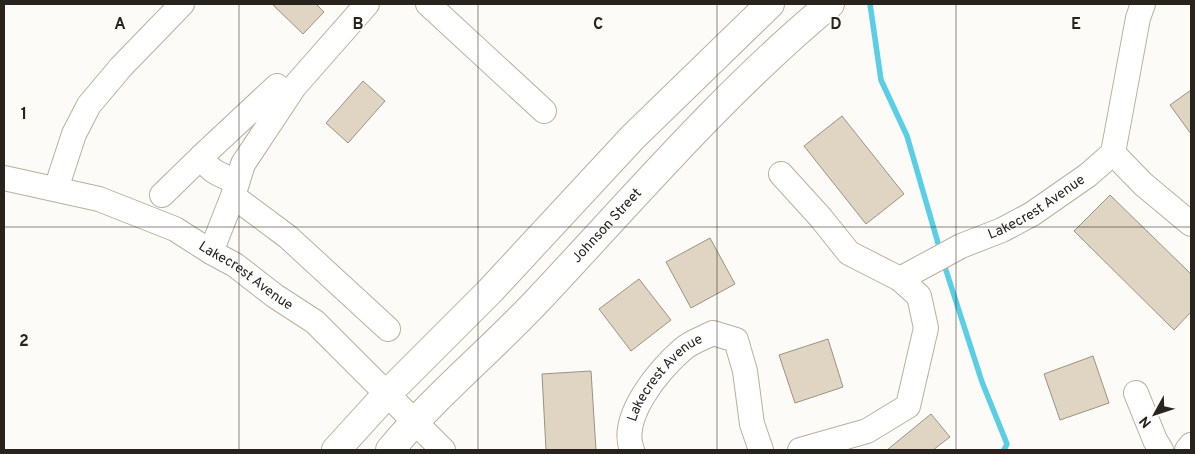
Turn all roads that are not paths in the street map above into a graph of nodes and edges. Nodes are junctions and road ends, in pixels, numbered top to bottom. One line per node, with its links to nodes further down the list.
1 (182, 4): 13 (street)
2 (368, 4): 14 (street)
3 (428, 4): 8 (street)
4 (770, 4): 21 (main road)
5 (830, 4): 22 (main road, Johnson Street)
6 (1143, 4): 9 (street)
7 (277, 86): 10 (street)
8 (544, 111)
9 (1113, 153): 16 (street); 18 (street, Lakecrest Avenue)
10 (202, 156): 14 (street); 15 (street)
11 (781, 174): 18 (street)
12 (4, 178): 13 (street, Lakecrest Avenue)
13 (56, 189): 17 (street, Lakecrest Avenue)
14 (235, 189): 17 (street); 19 (street)
15 (162, 195)
16 (1191, 224)
17 (211, 252): 21 (street, Lakecrest Avenue)
18 (900, 279): 29 (street)
19 (388, 329)
20 (1136, 393): 30 (street)
21 (388, 394): 22 (street, Lakecrest Avenue); 24 (main road)
22 (414, 421): 25 (main road, Johnson Street); 26 (street, Lakecrest Avenue)
23 (1191, 445): 31 (street)
24 (336, 450)
25 (390, 450)
26 (443, 450)
27 (632, 450): 28 (street, Lakecrest Avenue)
28 (761, 450)
29 (800, 450)
30 (1161, 450)
31 (1186, 450)

